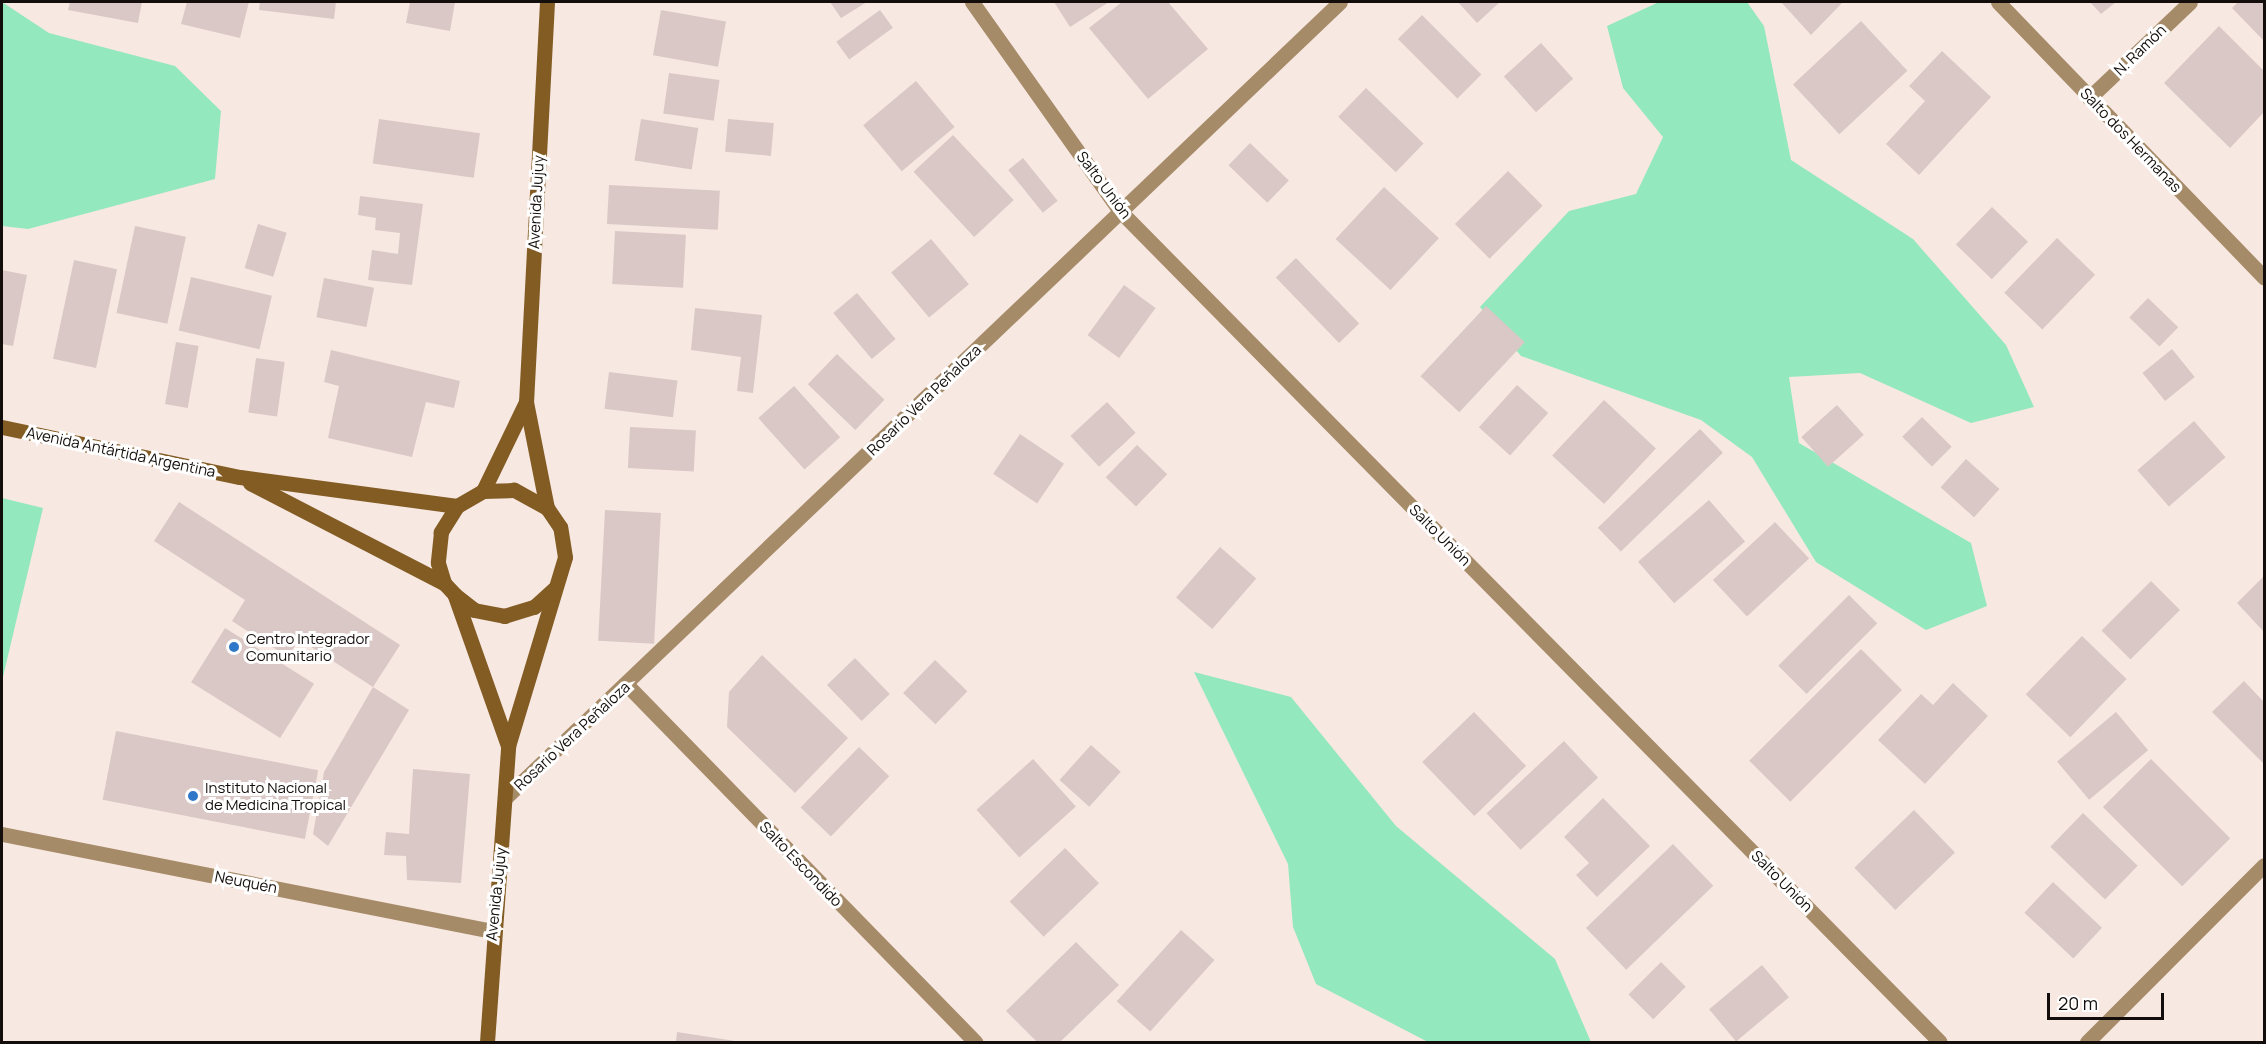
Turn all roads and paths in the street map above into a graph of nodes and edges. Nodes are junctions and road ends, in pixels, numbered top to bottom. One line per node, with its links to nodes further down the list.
1 (547, 2): 9 (street, Avenida Jujuy)
2 (972, 2): 7 (street, Salto Unión)
3 (1340, 2): 7 (street, Rosario Vera Peñaloza)
4 (1998, 2): 6 (street, Salto dos Hermanas)
5 (2190, 2): 6 (street, N. Ramón)
6 (2089, 98): 8 (street, Salto dos Hermanas)
7 (1120, 211): 18 (street, Rosario Vera Peñaloza); 26 (street, Salto Unión)
8 (2265, 277)
9 (526, 402): 12 (street, Avenida Jujuy); 14 (street, Avenida Jujuy)
10 (2, 427): 11 (street, Avenida Antártida Argentina)
11 (240, 477): 13 (street, Avenida Antártida Argentina); 15 (street, Avenida Antártida Argentina)
12 (483, 491): 13 (street); 14 (street)
13 (457, 506): 15 (street)
14 (547, 508): 16 (street)
15 (444, 583): 17 (street)
16 (554, 589): 17 (street); 19 (street, Avenida Jujuy)
17 (455, 595): 19 (street, Avenida Jujuy)
18 (627, 685): 20 (street, Rosario Vera Peñaloza); 25 (street, Salto Escondido)
19 (508, 746): 20 (street, Avenida Jujuy)
20 (506, 797): 23 (street, Avenida Jujuy)
21 (2, 834): 23 (street, Neuquén)
22 (2265, 865): 27 (street)
23 (491, 931): 24 (street, Avenida Jujuy)
24 (487, 1042)
25 (975, 1042)
26 (1940, 1042)
27 (2087, 1042)

